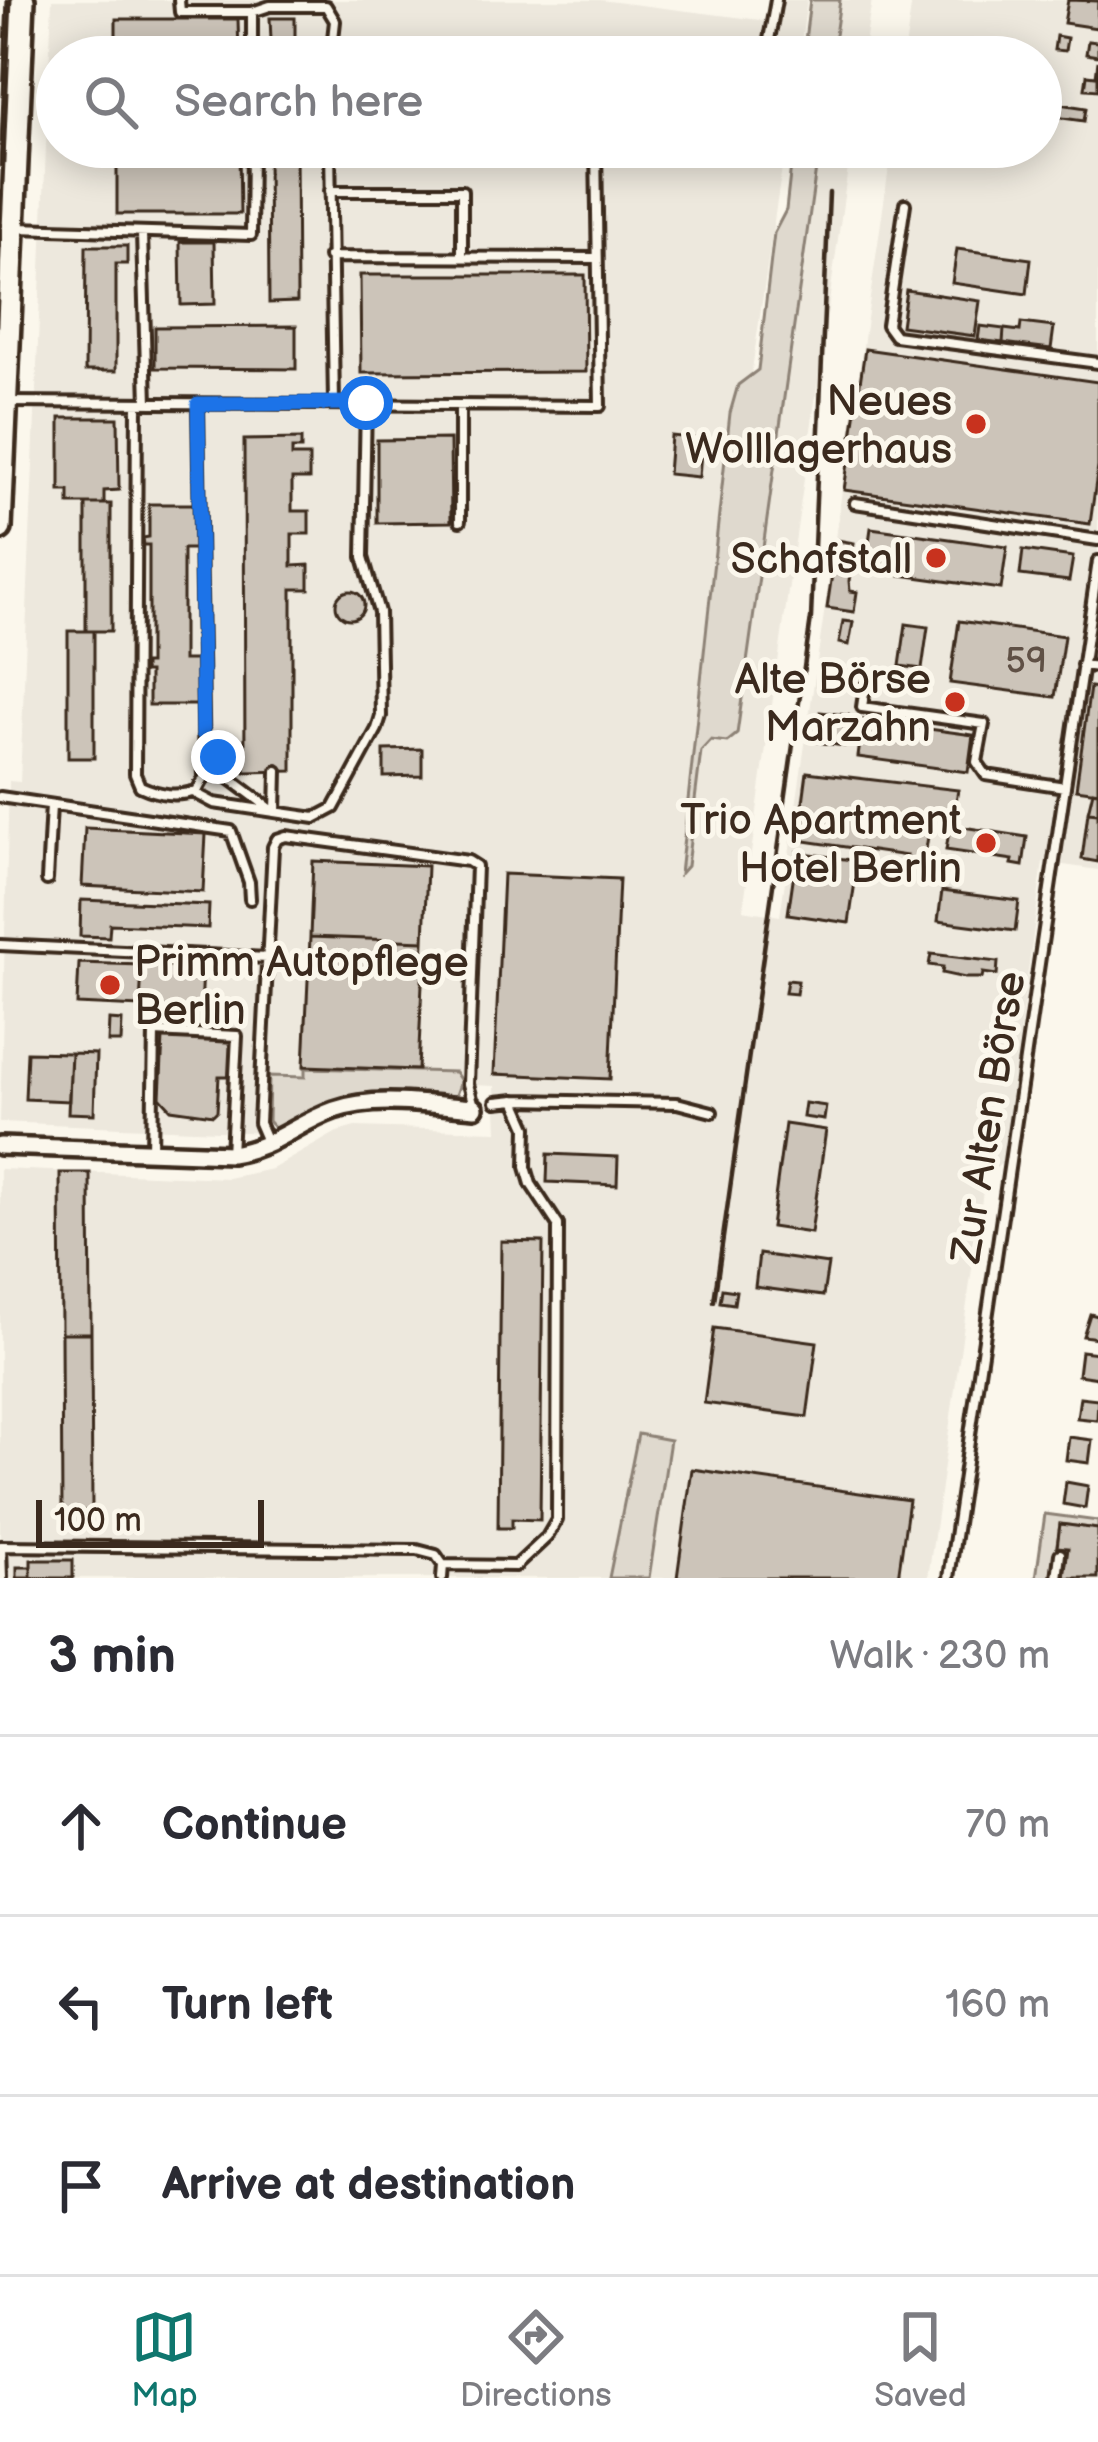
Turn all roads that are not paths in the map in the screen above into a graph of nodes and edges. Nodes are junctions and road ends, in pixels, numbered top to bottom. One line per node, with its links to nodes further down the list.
1 (23, 0): 13 (main road)
2 (179, 0): 4 (lane)
3 (776, 0): 7 (lane)
4 (253, 12): 5 (lane); 6 (lane)
5 (252, 36)
6 (333, 36)
7 (770, 36)
8 (252, 168): 14 (lane)
9 (330, 168): 11 (lane)
10 (596, 168): 17 (lane)
11 (330, 191): 15 (lane); 16 (lane)
12 (905, 204): 18 (lane)
13 (13, 229): 14 (lane); 19 (main road)
14 (142, 234): 20 (lane)
15 (329, 257): 16 (lane); 21 (lane)
16 (462, 257): 17 (lane)
17 (596, 258): 24 (lane)
18 (1098, 362)
19 (5, 401): 20 (lane); 27 (main road)
20 (142, 403): 23 (lane); 36 (lane)
21 (334, 403): 22 (lane); 23 (lane)
22 (366, 403): 24 (lane); 39 (lane)
23 (198, 404): 33 (lane)
24 (460, 405): 26 (lane)
25 (855, 503): 28 (lane)
26 (460, 521)
27 (0, 528)
28 (1098, 540)
29 (1098, 561): 30 (lane, Zur Alten Börse)
30 (1082, 665): 31 (lane); 35 (lane, Zur Alten Börse)
31 (1098, 667)
32 (865, 687): 35 (lane)
33 (203, 733): 36 (lane); 39 (lane)
34 (277, 771): 39 (lane)
35 (1065, 787): 57 (lane, Zur Alten Börse)
36 (193, 792): 39 (lane)
37 (0, 797): 38 (lane)
38 (51, 805): 40 (lane); 41 (lane)
39 (276, 812)
40 (47, 880)
41 (250, 899)
42 (0, 945): 43 (lane)
43 (268, 958): 46 (lane); 49 (lane)
44 (514, 1100): 45 (lane); 47 (lane); 54 (lane)
45 (496, 1102)
46 (475, 1108): 49 (street)
47 (712, 1112)
48 (0, 1146): 50 (street)
49 (268, 1146): 51 (street)
50 (152, 1152): 51 (street); 51 (lane)
51 (231, 1154)
52 (1, 1546): 54 (lane); 55 (lane)
53 (1060, 1554): 58 (lane)
54 (443, 1565): 56 (lane)
55 (2, 1578)
56 (442, 1578)
57 (949, 1578)
58 (1057, 1578)

